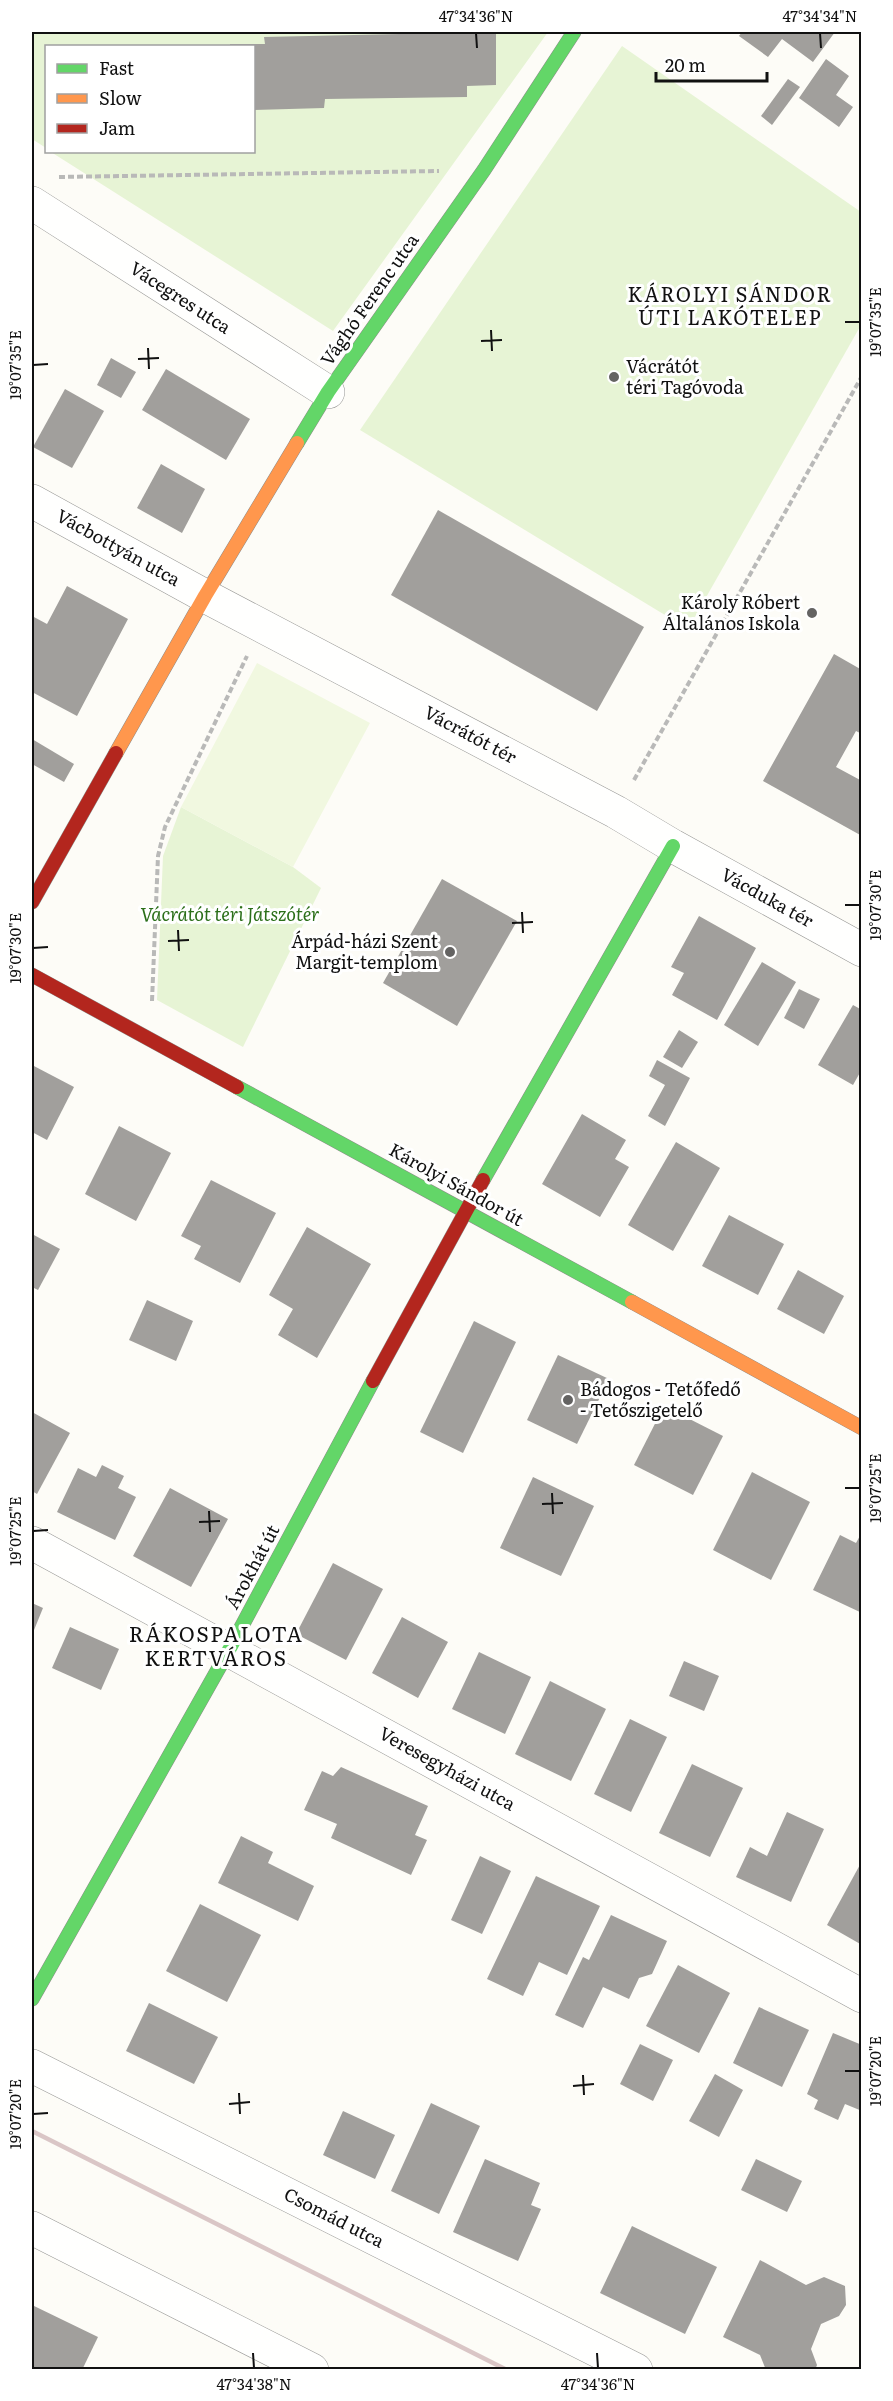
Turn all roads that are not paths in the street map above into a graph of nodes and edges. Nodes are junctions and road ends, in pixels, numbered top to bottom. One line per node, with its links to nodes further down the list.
1 (574, 32): 3 (street, Vághó Ferenc utca)
2 (32, 203): 3 (street, Vácegres utca)
3 (327, 392): 5 (street, Vághó Ferenc utca)
4 (32, 501): 5 (street, Vácbottyán utca)
5 (206, 596): 6 (street, Vácrátót tér); 7 (street)
6 (673, 846): 8 (street, Vácduka tér); 10 (street)
7 (32, 902)
8 (861, 950)
9 (32, 975): 10 (street, Károlyi Sándor út)
10 (465, 1211): 11 (street, Károlyi Sándor út); 13 (street, Árokhát út)
11 (861, 1428)
12 (32, 1543): 13 (street, Veresegyházi utca)
13 (229, 1650): 14 (street, Veresegyházi utca); 15 (street, Árokhát út)
14 (861, 1996)
15 (32, 1999)
16 (32, 2066): 19 (street, Csomád utca)
17 (32, 2228): 18 (street)
18 (312, 2370)
19 (636, 2370)

